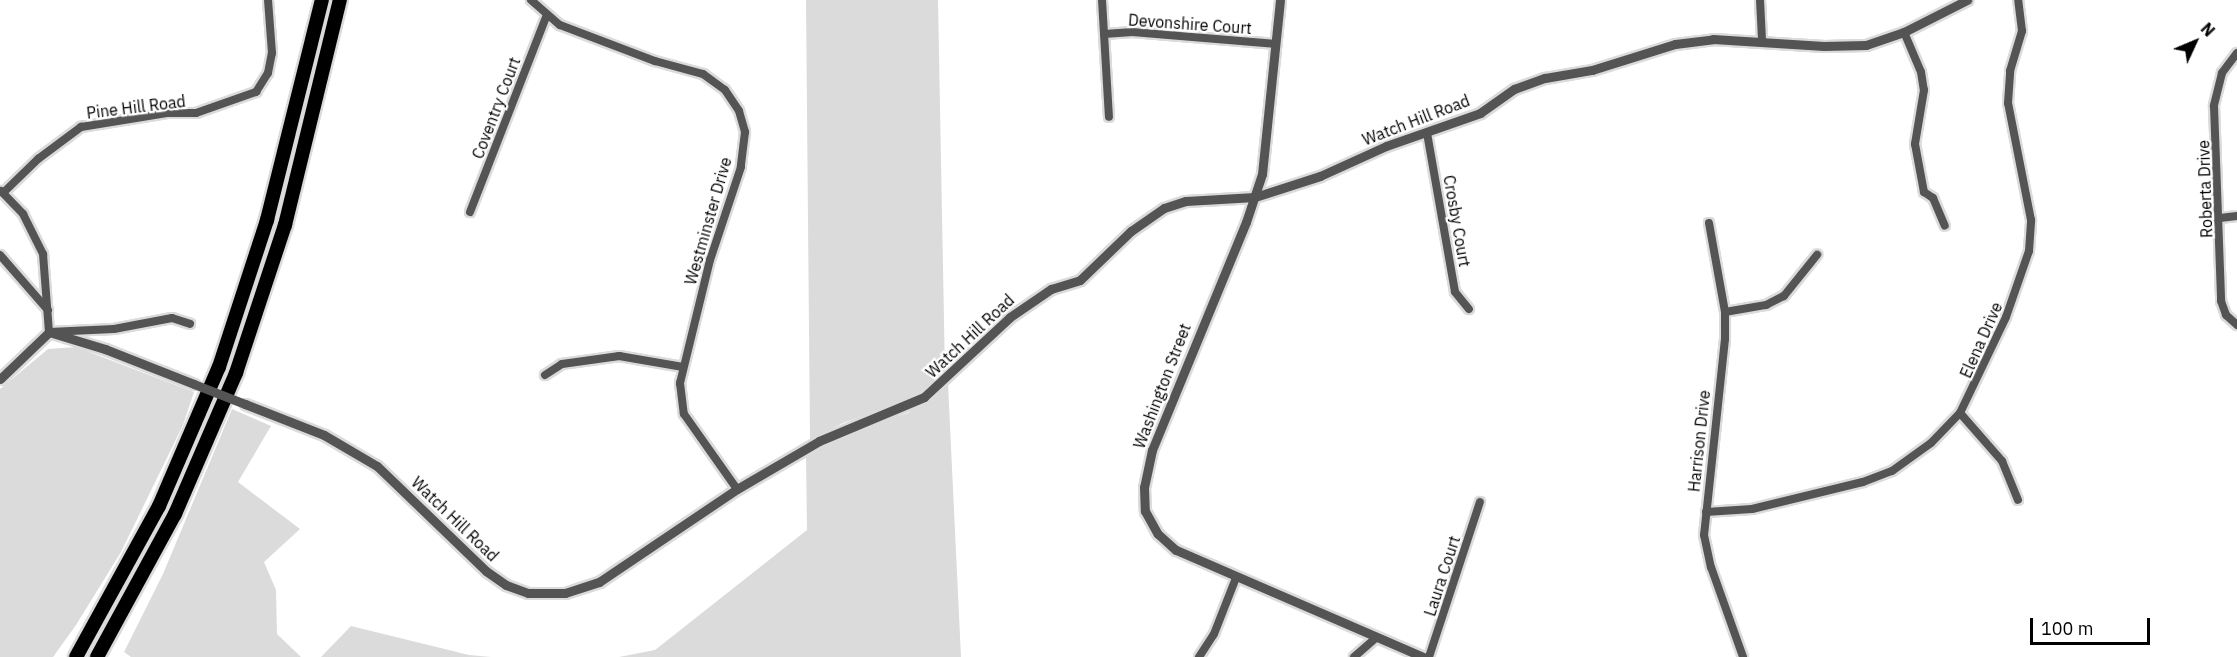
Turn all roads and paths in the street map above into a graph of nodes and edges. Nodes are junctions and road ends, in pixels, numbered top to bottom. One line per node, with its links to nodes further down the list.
1 (268, 0): 18 (street, Pine Hill Road)
2 (322, 0): 41 (highway)
3 (340, 0): 46 (highway)
4 (531, 0): 10 (street, Westminster Drive)
5 (1102, 0): 12 (street, Devonshire Court)
6 (1280, 0): 14 (street, Washington Street)
7 (1760, 0): 13 (street)
8 (1967, 0): 11 (street, Watch Hill Road)
9 (2018, 0): 36 (street, Elena Drive)
10 (547, 14): 20 (street, Coventry Court); 33 (street, Westminster Drive)
11 (1904, 32): 13 (street, Watch Hill Road); 24 (street)
12 (1104, 33): 14 (street, Devonshire Court); 16 (street, Devonshire Court)
13 (1762, 39): 17 (street, Watch Hill Road)
14 (1275, 44): 19 (street, Washington Street)
15 (2237, 53): 22 (street, Roberta Drive)
16 (1109, 117)
17 (1427, 133): 19 (street, Watch Hill Road); 27 (street, Crosby Court)
18 (2, 192): 28 (street)
19 (1255, 197): 37 (street, Watch Hill Road); 42 (street, Washington Street)
20 (470, 212)
21 (2237, 216): 22 (street)
22 (2220, 218): 31 (street, Roberta Drive)
23 (1709, 223): 29 (street, Harrison Drive)
24 (1945, 226)
25 (0, 255): 28 (street)
26 (1817, 255): 29 (street)
27 (1469, 309)
28 (48, 310): 32 (street)
29 (1725, 312): 40 (street, Harrison Drive)
30 (190, 324): 32 (street)
31 (2237, 325)
32 (49, 333): 35 (street); 37 (street, Watch Hill Road, bridge)
33 (683, 367): 34 (street); 37 (street, Westminster Drive)
34 (545, 375)
35 (0, 379)
36 (1960, 413): 38 (street); 40 (street, Elena Drive)
37 (737, 489)
38 (2018, 500)
39 (1480, 502): 50 (street, Laura Court)
40 (1706, 512): 51 (street, Harrison Drive)
41 (127, 568): 44 (highway); 45 (highway)
42 (1236, 578): 43 (street, Washington Street); 47 (street)
43 (1376, 638): 48 (street); 49 (street, Washington Street)
44 (67, 657)
45 (76, 657)
46 (97, 657)
47 (1199, 657)
48 (1354, 657)
49 (1423, 657)
50 (1429, 657)
51 (1743, 657)

